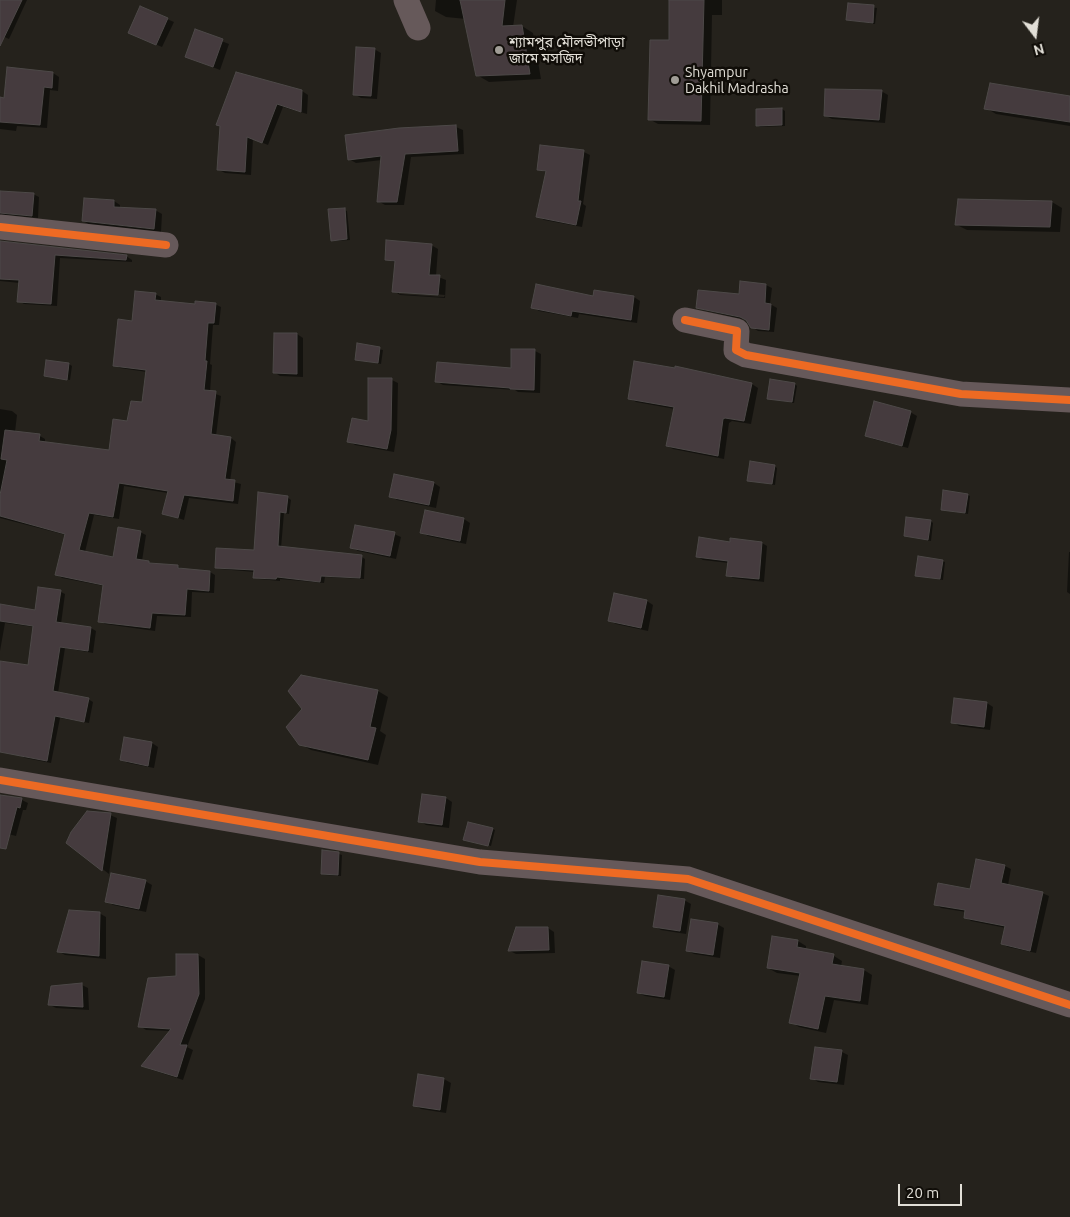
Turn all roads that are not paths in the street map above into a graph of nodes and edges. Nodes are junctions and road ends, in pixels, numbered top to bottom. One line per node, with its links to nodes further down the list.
1 (406, 0): 2 (street)
2 (418, 28)
3 (0, 227): 4 (street)
4 (166, 245)
5 (684, 320): 6 (street)
6 (1070, 400)
7 (0, 780): 8 (street)
8 (1070, 1005)

